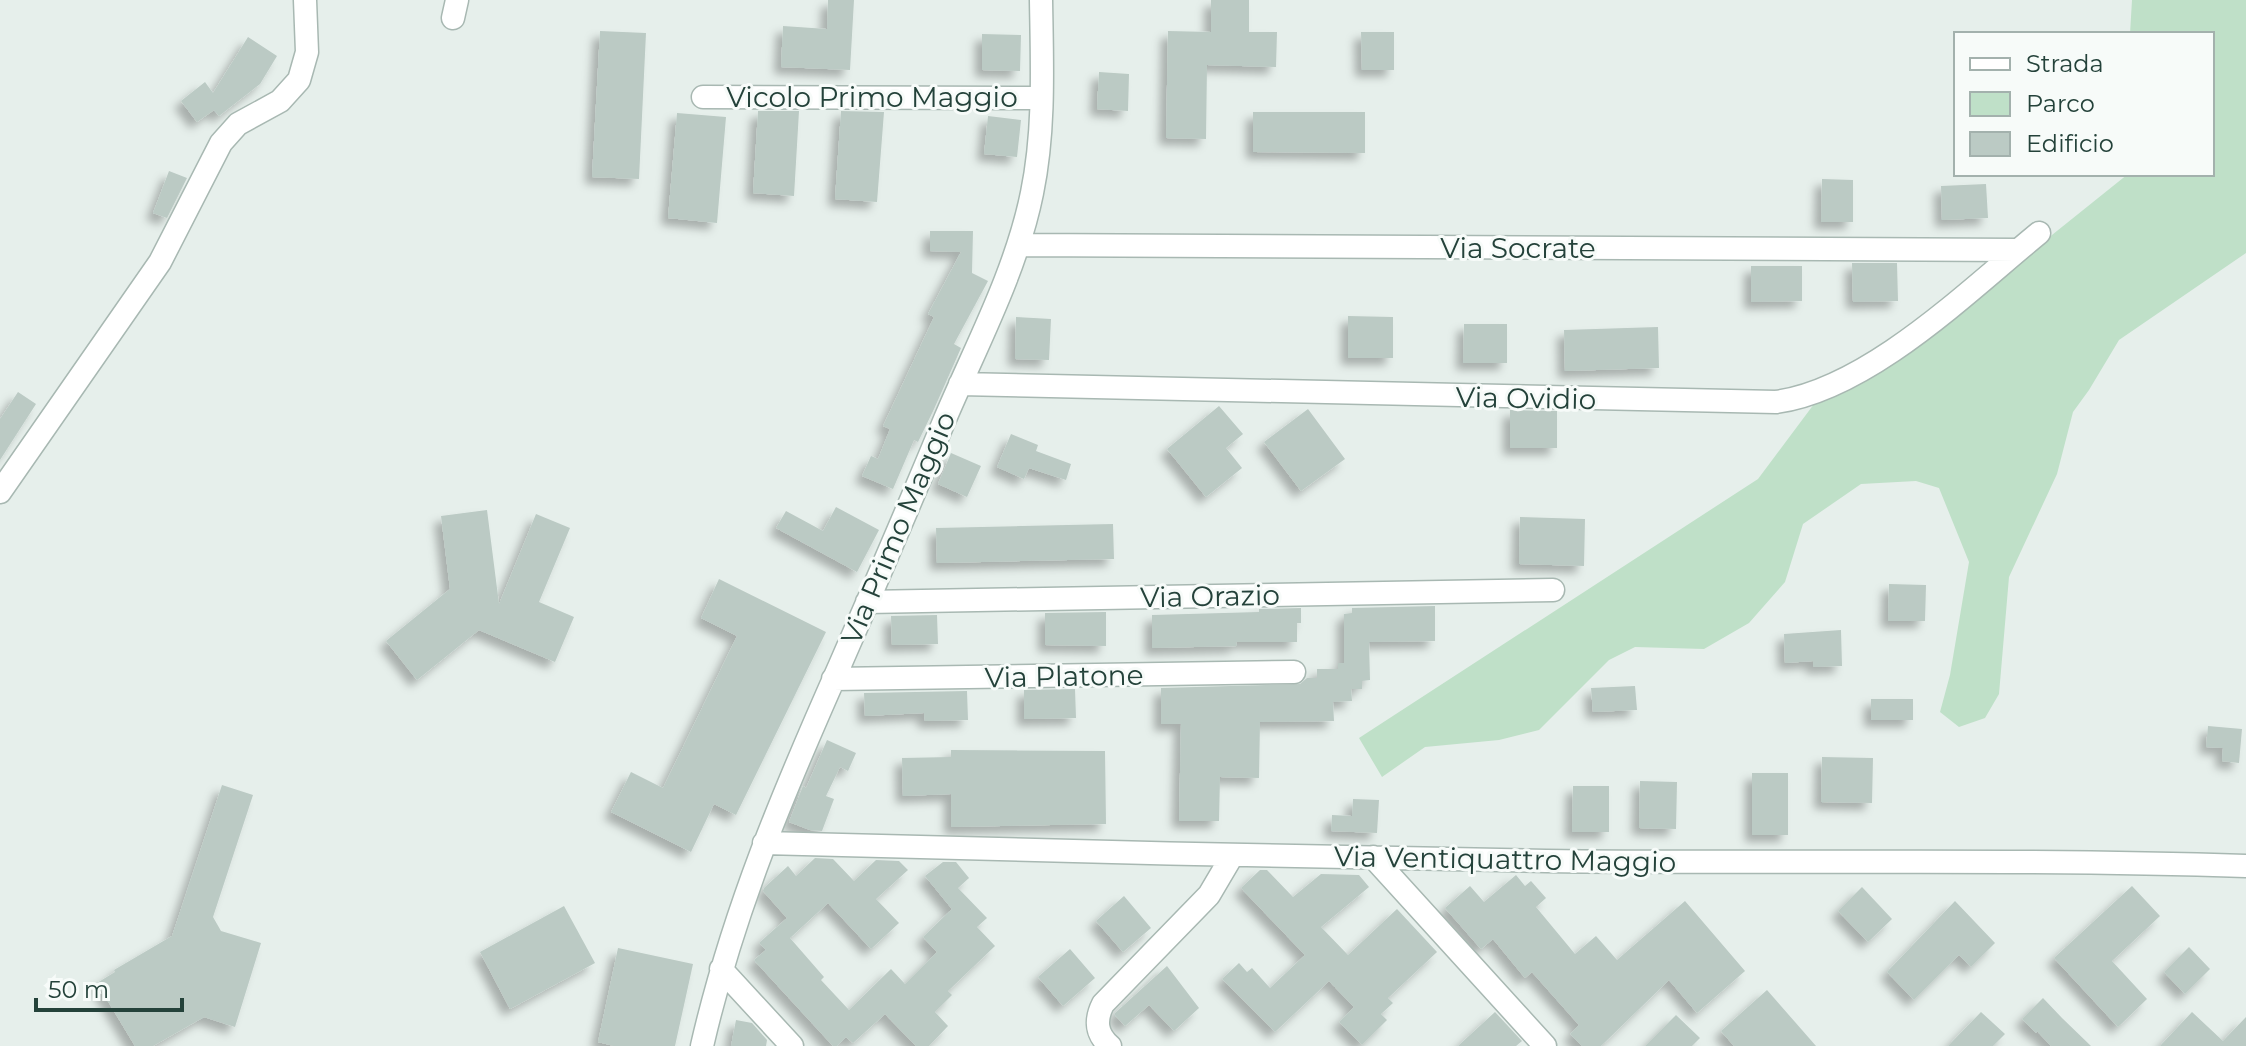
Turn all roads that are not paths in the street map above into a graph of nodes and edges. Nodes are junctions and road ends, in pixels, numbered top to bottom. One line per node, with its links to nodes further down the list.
1 (305, 0): 9 (street)
2 (1041, 0): 4 (street, Via Primo Maggio)
3 (703, 97): 4 (street, Vicolo Primo Maggio)
4 (1041, 98): 6 (street, Via Primo Maggio)
5 (2039, 233): 7 (street, Via Ovidio)
6 (1019, 245): 7 (street, Via Socrate); 8 (street, Via Primo Maggio)
7 (2018, 250): 8 (street, Via Ovidio)
8 (960, 384): 11 (street, Via Primo Maggio)
9 (0, 492)
10 (1553, 590): 11 (street, Via Orazio)
11 (867, 602): 13 (street, Via Primo Maggio)
12 (1294, 672): 13 (street, Via Platone)
13 (833, 679): 14 (street, Via Primo Maggio)
14 (764, 843): 15 (street, Via Ventiquattro Maggio); 18 (street, Via Primo Maggio)
15 (1232, 856): 16 (street, Via Ventiquattro Maggio); 21 (street)
16 (1373, 857): 17 (street, Via Ventiquattro Maggio); 22 (street)
17 (2246, 866)
18 (721, 969): 19 (street, Via Primo Maggio); 20 (street)
19 (702, 1046)
20 (792, 1046)
21 (1110, 1046)
22 (1545, 1046)

